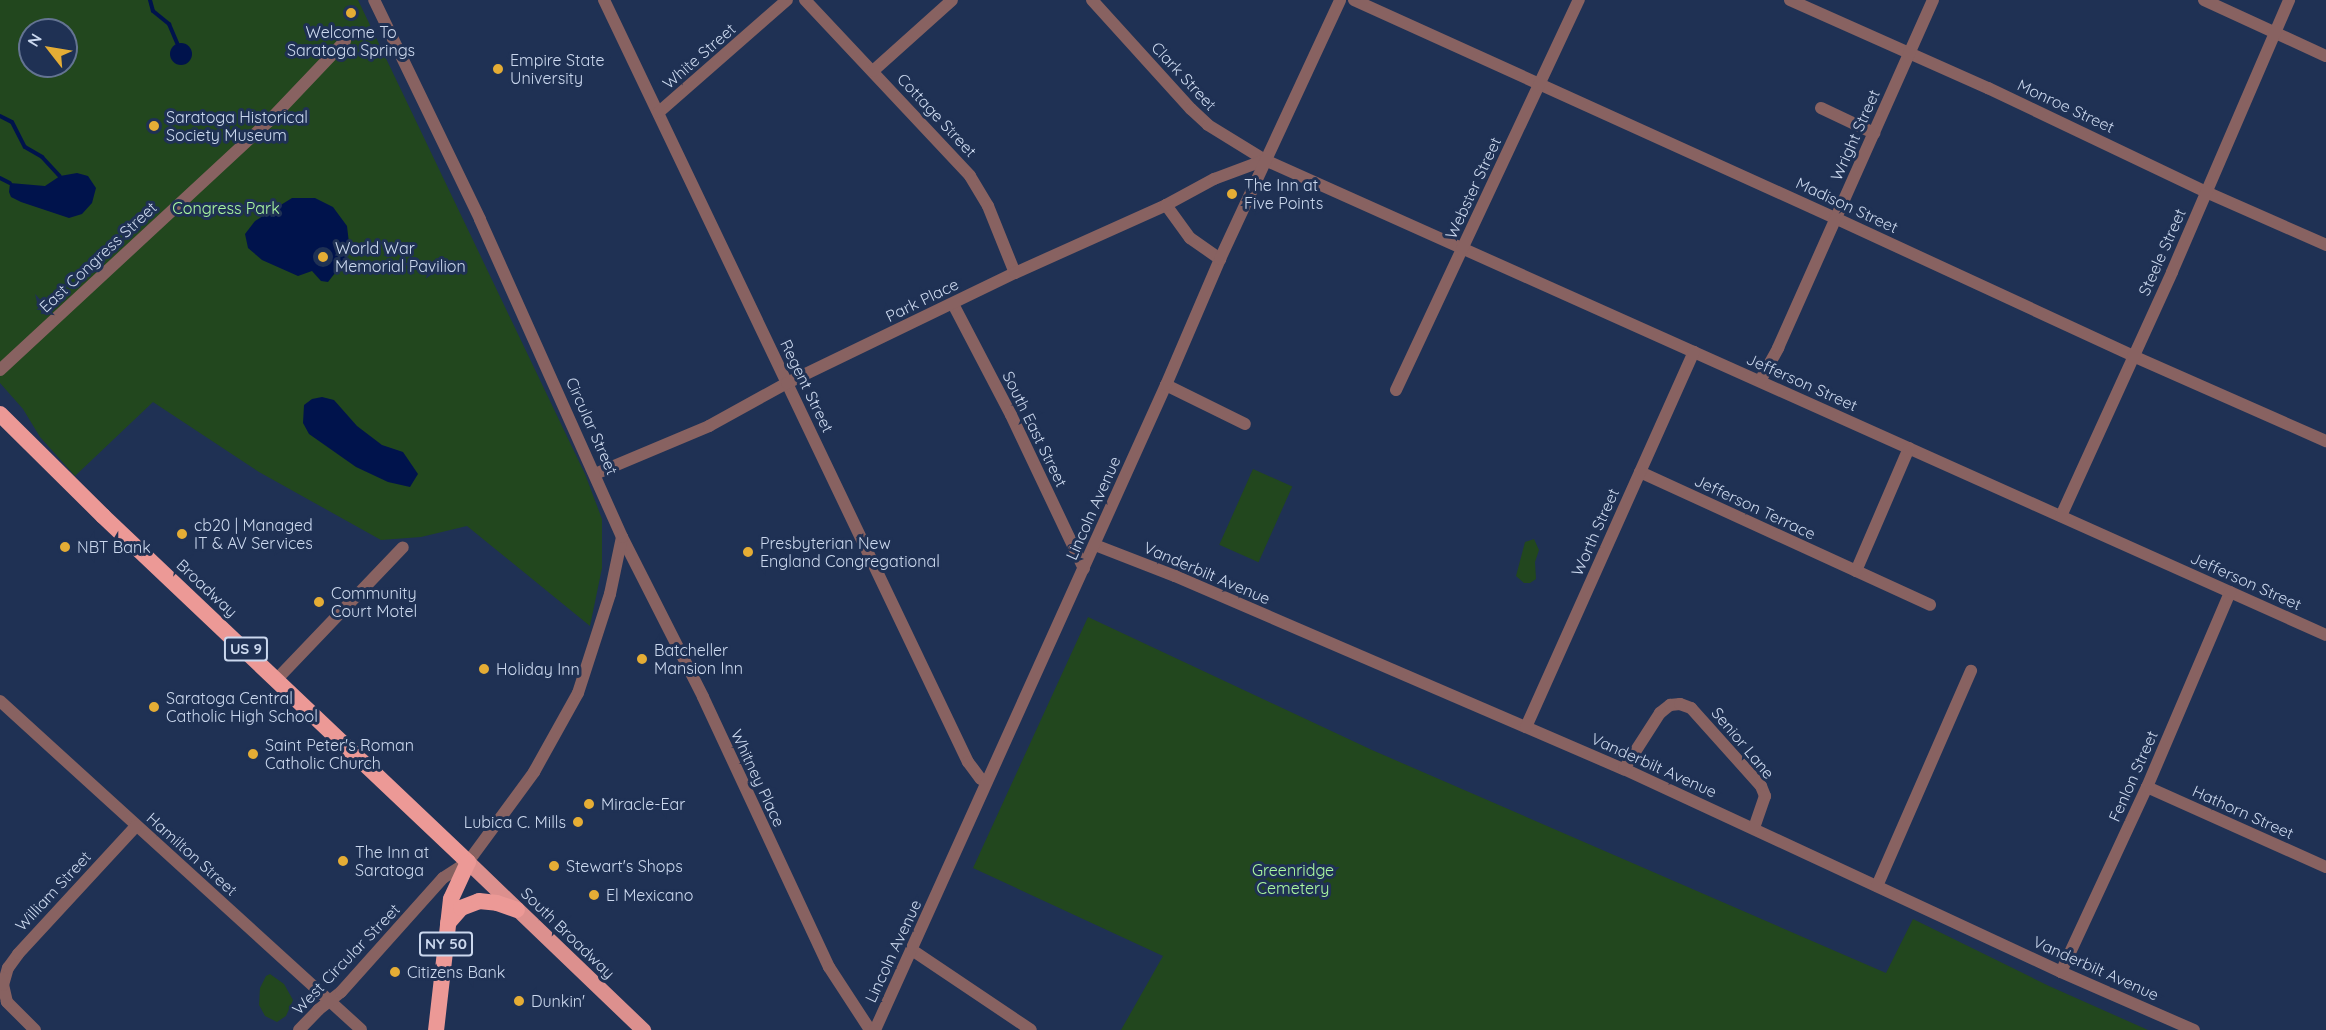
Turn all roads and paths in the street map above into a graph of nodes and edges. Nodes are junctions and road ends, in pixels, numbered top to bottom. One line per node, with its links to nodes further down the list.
1 (374, 0): 44 (street, Circular Street)
2 (604, 0): 21 (street, Regent Street)
3 (787, 0): 21 (street, White Street)
4 (805, 0): 18 (street, Cottage Street)
5 (952, 0): 18 (street)
6 (1092, 0): 23 (street, Clark Street)
7 (1340, 0): 23 (street, Lincoln Avenue)
8 (1354, 0): 19 (street, Madison Street)
9 (1579, 0): 19 (street, Webster Street)
10 (1790, 0): 16 (street, Monroe Street)
11 (1933, 0): 16 (street, Wright Street)
12 (2204, 0): 14 (street)
13 (2289, 0): 14 (street, Steele Street)
14 (2274, 34): 17 (street); 24 (street, Steele Street)
15 (345, 41): 34 (street, East Congress Street)
16 (1910, 53): 22 (street, Wright Street); 24 (street, Monroe Street)
17 (2326, 56)
18 (873, 71): 30 (street, Cottage Street)
19 (1540, 84): 26 (street, Madison Street); 28 (street, Webster Street)
20 (1821, 108): 22 (street)
21 (659, 112): 36 (street, Regent Street)
22 (1874, 132): 26 (street, Wright Street)
23 (1265, 160): 25 (street, Park Place); 28 (street, Jefferson Street); 29 (street, Lincoln Avenue)
24 (2206, 192): 27 (street, Monroe Street); 33 (street, Steele Street)
25 (1166, 205): 29 (street); 30 (street, Park Place)
26 (1835, 218): 33 (street, Madison Street); 35 (street, Wright Street)
27 (2326, 245)
28 (1462, 248): 32 (street, Jefferson Street); 38 (street, Webster Street)
29 (1220, 259): 37 (street, Lincoln Avenue)
30 (1015, 273): 31 (street, Park Place)
31 (953, 304): 36 (street, Park Place); 49 (street, South East Street)
32 (1694, 352): 35 (street, Jefferson Street); 43 (street, Worth Street)
33 (2133, 356): 41 (street, Madison Street); 45 (street, Steele Street)
34 (0, 370)
35 (1760, 381): 42 (street, Jefferson Street)
36 (787, 383): 44 (street, Park Place); 59 (street, Regent Street)
37 (1167, 386): 40 (street); 47 (street, Lincoln Avenue)
38 (1396, 390)
39 (0, 414): 55 (highway, Broadway / US 9)
40 (1245, 423)
41 (2326, 441)
42 (1909, 448): 45 (street, Jefferson Street); 50 (street)
43 (1640, 472): 50 (street, Jefferson Terrace); 57 (street, Worth Street)
44 (595, 474): 46 (street, Circular Street)
45 (2061, 516): 51 (street, Jefferson Street)
46 (622, 537): 63 (street); 76 (street, Whitney Place)
47 (1095, 545): 49 (street, Lincoln Avenue); 57 (street, Vanderbilt Avenue)
48 (403, 547): 55 (street)
49 (1084, 569): 59 (street, Lincoln Avenue)
50 (1856, 571): 52 (street, Jefferson Terrace)
51 (2230, 592): 53 (street, Jefferson Street); 60 (street, Fenlon Street)
52 (1930, 605)
53 (2326, 635)
54 (1971, 671): 65 (street)
55 (277, 679): 63 (highway, Broadway / US 9)
56 (0, 701): 61 (street, Hamilton Street)
57 (1526, 727): 58 (street, Vanderbilt Avenue)
58 (1624, 769): 62 (street, Vanderbilt Avenue); 62 (street, Senior Lane)
59 (987, 781): 68 (street, Lincoln Avenue)
60 (2147, 787): 64 (street, Hathorn Street); 69 (street, Fenlon Street)
61 (136, 826): 70 (street, Hamilton Street); 71 (street, William Street)
62 (1754, 828): 65 (street, Vanderbilt Avenue)
63 (468, 862): 66 (main road, South Broadway / US 9); 67 (highway, NY 50); 70 (street, West Circular Street)
64 (2326, 867)
65 (1877, 886): 69 (street, Vanderbilt Avenue)
66 (517, 909): 67 (highway); 75 (main road, South Broadway / US 9)
67 (448, 923): 74 (highway, NY 50)
68 (912, 950): 77 (street, Lincoln Avenue); 78 (street)
69 (2061, 972): 79 (street, Vanderbilt Avenue)
70 (330, 1000): 72 (street, West Circular Street); 73 (street, Hamilton Street)
71 (35, 1030)
72 (299, 1030)
73 (362, 1030)
74 (436, 1030)
75 (644, 1030)
76 (870, 1030)
77 (874, 1030)
78 (1031, 1030)
79 (2194, 1030)

